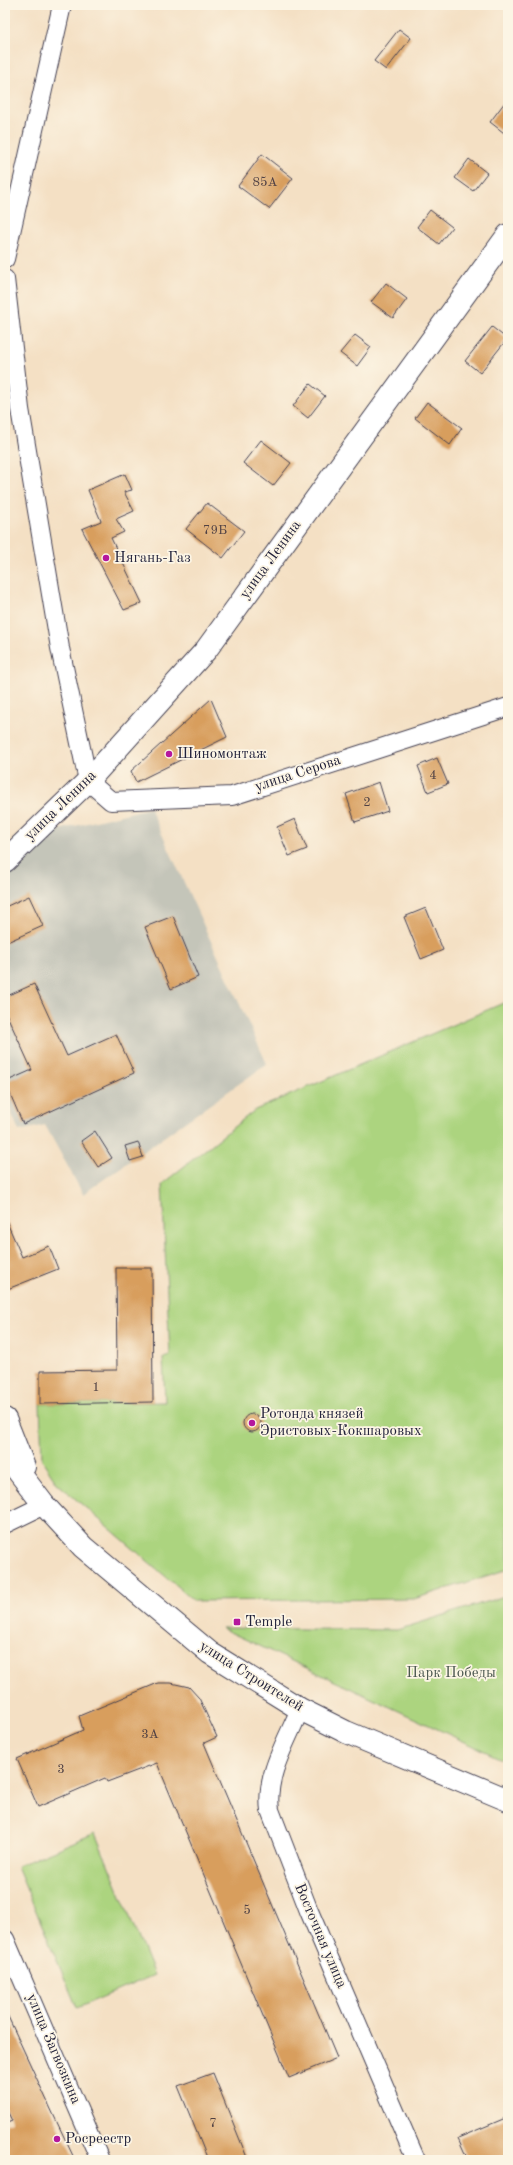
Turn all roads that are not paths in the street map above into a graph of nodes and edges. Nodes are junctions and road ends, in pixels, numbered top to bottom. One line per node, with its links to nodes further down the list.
1 (62, 5): 3 (street)
2 (508, 235): 6 (street, улица Ленина)
3 (5, 259)
4 (5, 279): 6 (street)
5 (508, 707): 6 (street, улица Серова)
6 (88, 781): 7 (street, улица Ленина)
7 (5, 861)
8 (5, 1419): 10 (street)
9 (5, 1454): 10 (street)
10 (40, 1499): 11 (street); 12 (street, улица Строителей)
11 (5, 1524)
12 (300, 1709): 13 (street, улица Строителей); 16 (street, Восточная улица)
13 (508, 1800)
14 (5, 1939): 15 (street, улица Загвозкина)
15 (100, 2160)
16 (416, 2160)

